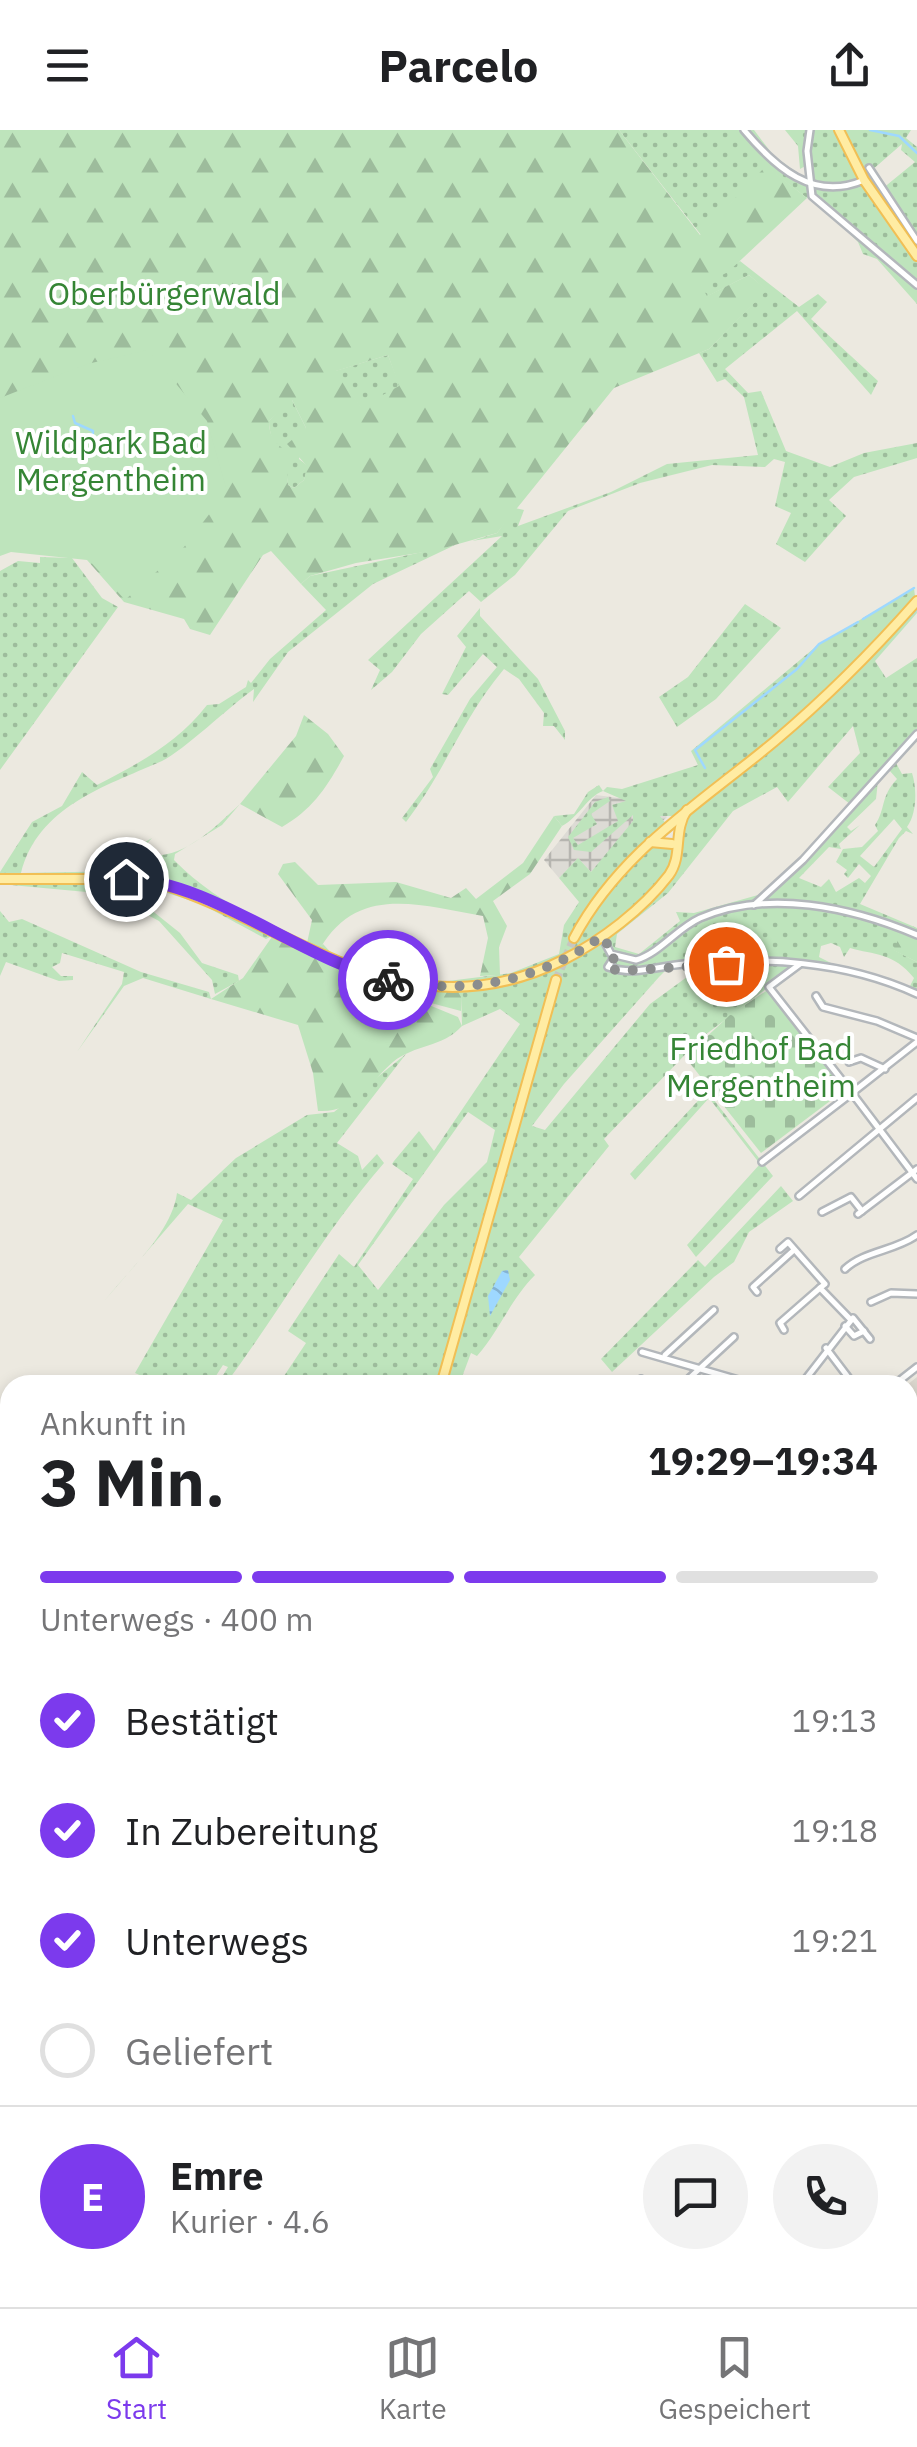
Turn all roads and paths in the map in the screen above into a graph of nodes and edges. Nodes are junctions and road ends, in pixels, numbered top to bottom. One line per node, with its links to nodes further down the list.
1 (744, 130): 6 (street)
2 (839, 130): 5 (main road)
3 (810, 132): 6 (street)
4 (869, 168): 7 (street)
5 (864, 180): 6 (street); 8 (main road)
6 (810, 186): 9 (street)
7 (917, 241)
8 (917, 256)
9 (917, 284)
10 (917, 601): 12 (main road)
11 (917, 734): 17 (street)
12 (686, 810): 13 (main road); 14 (main road)
13 (665, 827): 14 (main road); 15 (main road)
14 (674, 842): 15 (main road); 19 (main road)
15 (646, 844): 20 (main road)
16 (0, 879): 21 (main road)
17 (754, 906): 18 (street); 23 (street)
18 (917, 935)
19 (602, 936): 21 (main road); 22 (street); 23 (street)
20 (574, 938)
21 (582, 949): 22 (street)
22 (606, 950): 23 (street)
23 (615, 956): 24 (street)
24 (802, 962): 26 (street); 31 (street)
25 (556, 980): 57 (main road)
26 (917, 994)
27 (816, 996): 28 (street)
28 (917, 1040): 30 (street)
29 (849, 1062): 30 (street)
30 (885, 1069): 31 (street)
31 (852, 1093): 33 (street); 34 (street)
32 (917, 1098): 33 (street)
33 (881, 1129): 35 (street); 36 (street)
34 (762, 1162)
35 (916, 1174): 37 (street)
36 (800, 1196)
37 (822, 1212)
38 (917, 1235): 41 (street)
39 (794, 1250): 40 (street); 40 (street); 42 (street)
40 (787, 1256): 43 (street)
41 (845, 1269)
42 (820, 1288): 47 (street); 49 (street)
43 (757, 1292)
44 (917, 1294): 45 (street)
45 (871, 1302)
46 (714, 1310): 55 (street)
47 (852, 1319): 48 (street); 50 (street)
48 (845, 1326): 50 (street); 53 (street)
49 (784, 1330)
50 (864, 1331): 52 (street)
51 (734, 1336): 56 (street)
52 (870, 1339)
53 (826, 1348): 60 (street); 61 (street)
54 (642, 1352): 55 (street)
55 (664, 1356): 56 (street)
56 (702, 1366): 58 (street); 59 (street)
57 (444, 1375)
58 (693, 1375)
59 (722, 1375)
60 (808, 1375)
61 (846, 1375)

